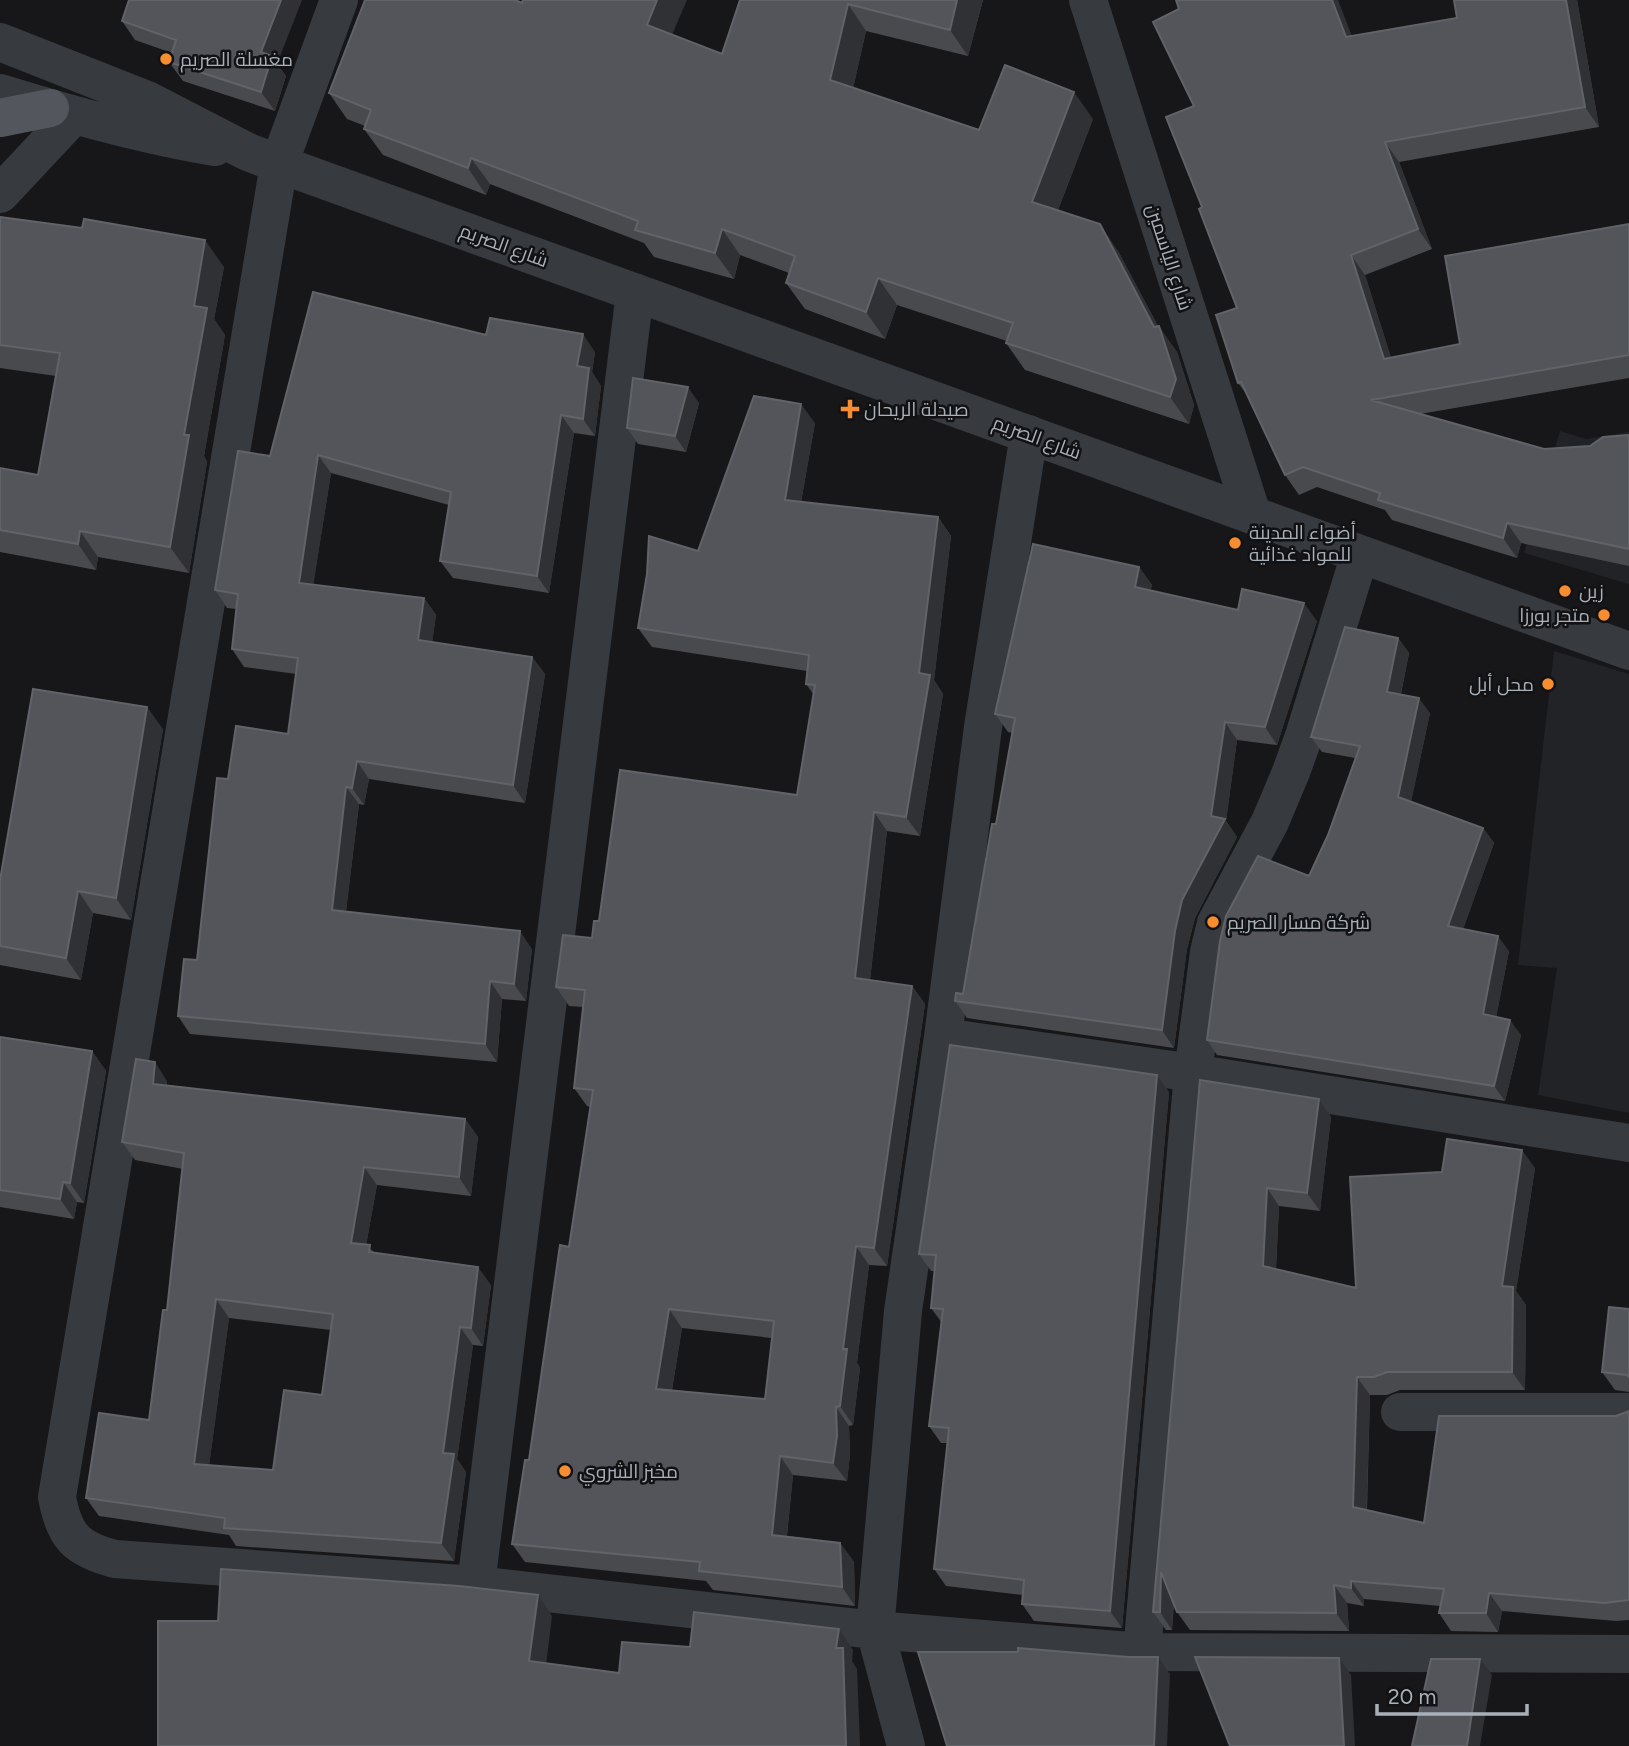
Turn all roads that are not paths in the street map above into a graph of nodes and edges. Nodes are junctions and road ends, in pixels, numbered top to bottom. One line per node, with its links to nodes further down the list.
1 (339, 0): 7 (street)
2 (1088, 0): 11 (street, شارع الياسمين)
3 (0, 42): 7 (street, شارع الصريم)
4 (0, 93): 5 (street, شارع الصريم)
5 (62, 112): 6 (main road); 7 (street, شارع الصريم); 8 (street)
6 (0, 118)
7 (263, 158): 9 (street, شارع الصريم); 19 (street)
8 (0, 194)
9 (635, 292): 10 (street, شارع الصريم); 19 (street)
10 (1029, 434): 11 (street, شارع الصريم); 14 (street)
11 (1252, 514): 12 (street, شارع الصريم)
12 (1360, 554): 13 (street, شارع الصريم); 15 (street)
13 (1629, 650)
14 (943, 1037): 15 (street); 20 (street)
15 (1193, 1073): 16 (street); 21 (street)
16 (1629, 1143)
17 (1400, 1412): 18 (street)
18 (1629, 1412)
19 (476, 1585): 20 (street)
20 (875, 1630): 21 (street); 23 (street)
21 (1142, 1652): 22 (street)
22 (1629, 1654)
23 (905, 1746)

